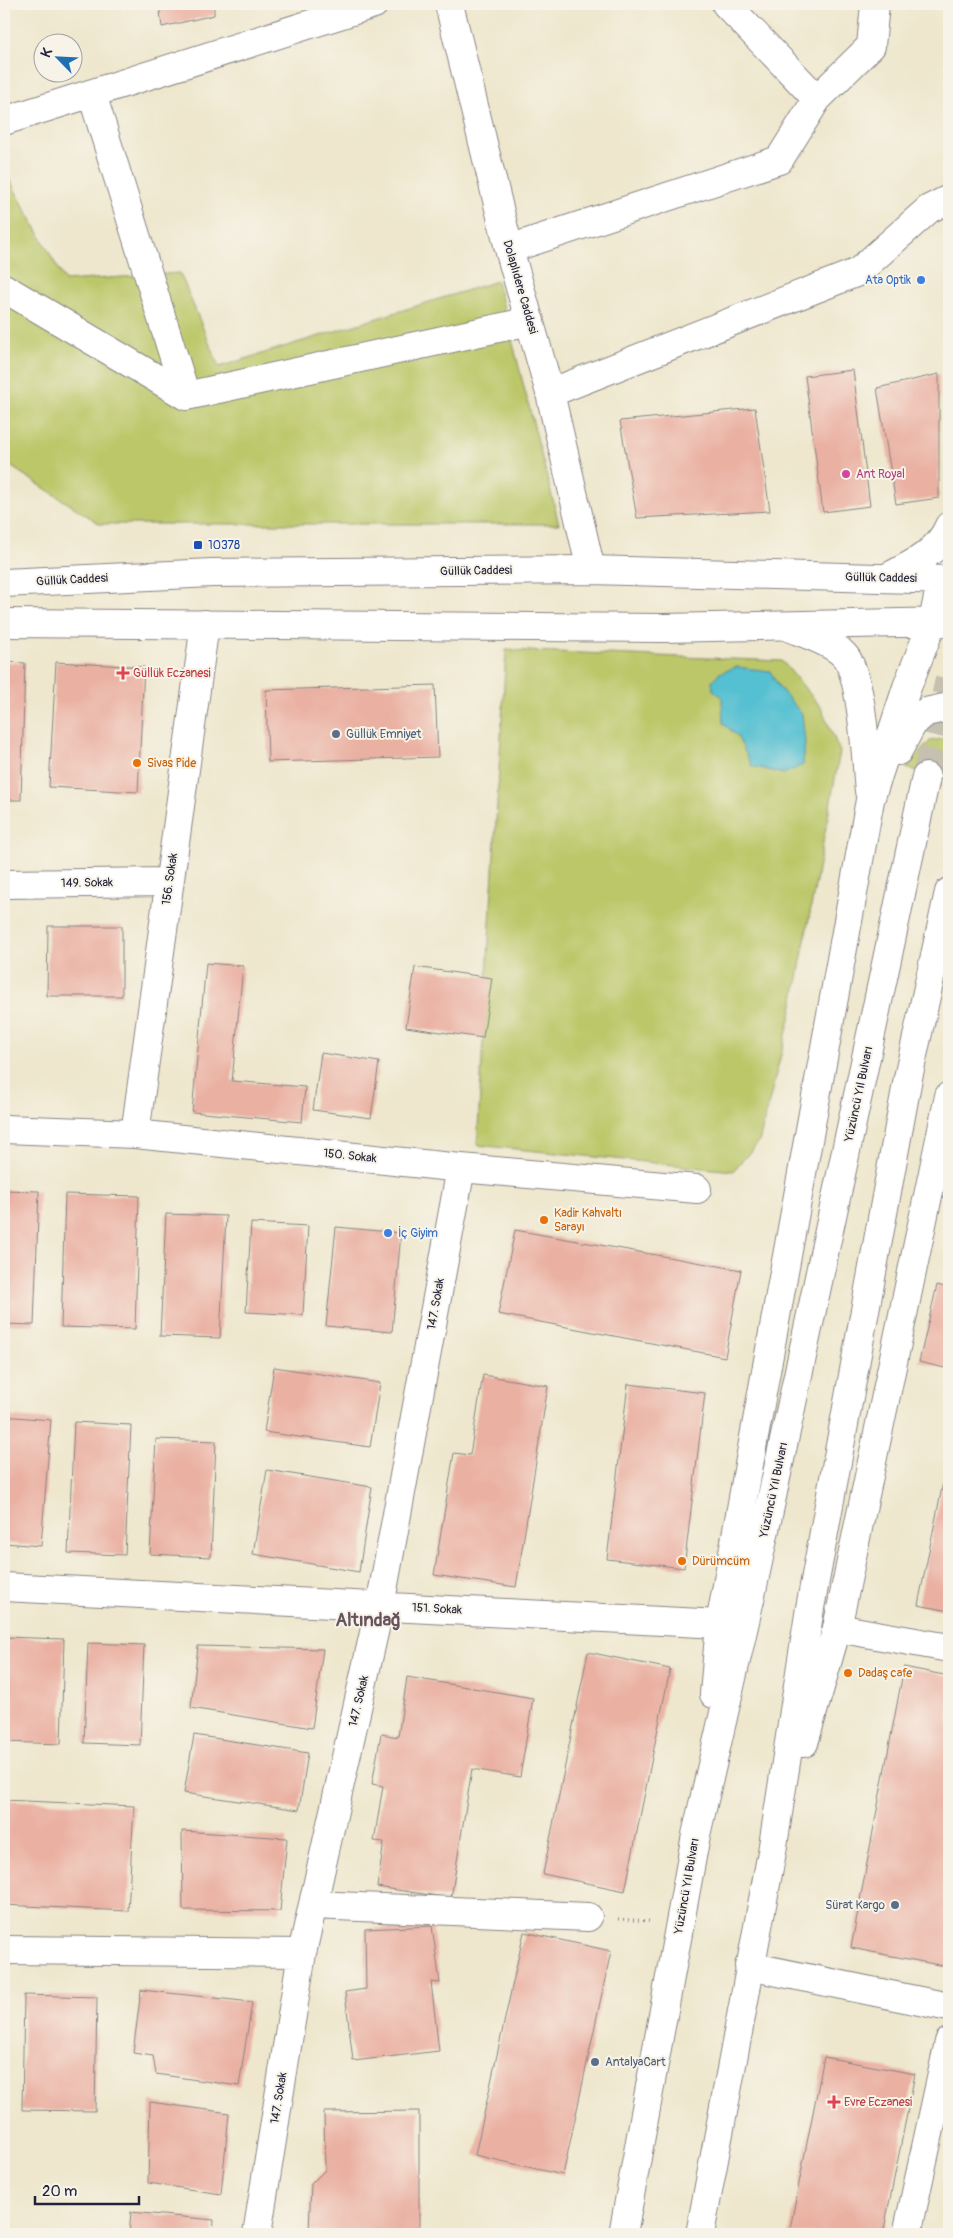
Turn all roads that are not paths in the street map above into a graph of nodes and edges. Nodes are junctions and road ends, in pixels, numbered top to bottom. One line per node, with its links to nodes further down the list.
1 (374, 4): 5 (street)
2 (450, 4): 9 (street, Dolaplıdere Caddesi)
3 (726, 4): 6 (street)
4 (875, 4): 6 (street)
5 (92, 94): 7 (street); 13 (street)
6 (817, 99): 9 (street)
7 (4, 121)
8 (949, 199): 12 (street)
9 (509, 249): 11 (street, Dolaplıdere Caddesi)
10 (4, 288): 13 (street)
11 (530, 321): 12 (street, Dolaplıdere Caddesi); 13 (street)
12 (550, 393): 15 (street, Dolaplıdere Caddesi)
13 (186, 396)
14 (949, 526): 16 (street)
15 (591, 570): 16 (street, Güllük Caddesi); 18 (street, Güllük Caddesi)
16 (885, 579): 17 (street, Güllük Caddesi)
17 (947, 582): 19 (street)
18 (4, 583)
19 (941, 621): 22 (street); 25 (street)
20 (4, 624): 21 (street)
21 (205, 624): 22 (street); 26 (street, 156. Sokak)
22 (780, 624): 25 (street)
23 (949, 707): 25 (street)
24 (926, 777): 39 (street, Yüzüncü Yıl Bulvarı)
25 (870, 800): 36 (street)
26 (169, 882): 27 (street, 149. Sokak); 31 (street, 156. Sokak)
27 (4, 884)
28 (949, 892): 40 (street)
29 (949, 1096): 37 (street)
30 (4, 1129): 31 (street, 150. Sokak)
31 (135, 1134): 32 (street, 150. Sokak)
32 (461, 1168): 33 (street, 150. Sokak); 35 (street, 147. Sokak)
33 (697, 1189)
34 (4, 1587): 35 (street, 151. Sokak)
35 (380, 1606): 36 (street, 151. Sokak); 41 (street, 147. Sokak)
36 (720, 1624): 39 (street)
37 (837, 1628): 38 (street); 40 (street)
38 (949, 1648)
39 (696, 1835): 49 (street, Yüzüncü Yıl Bulvarı)
40 (772, 1852): 45 (street)
41 (314, 1905): 42 (street); 44 (street, 147. Sokak)
42 (588, 1918)
43 (4, 1950): 44 (street)
44 (302, 1954): 48 (street, 147. Sokak)
45 (750, 1966): 46 (street); 50 (street)
46 (949, 2007)
47 (949, 2042): 51 (street)
48 (257, 2234)
49 (623, 2234)
50 (700, 2234)
51 (907, 2234)

